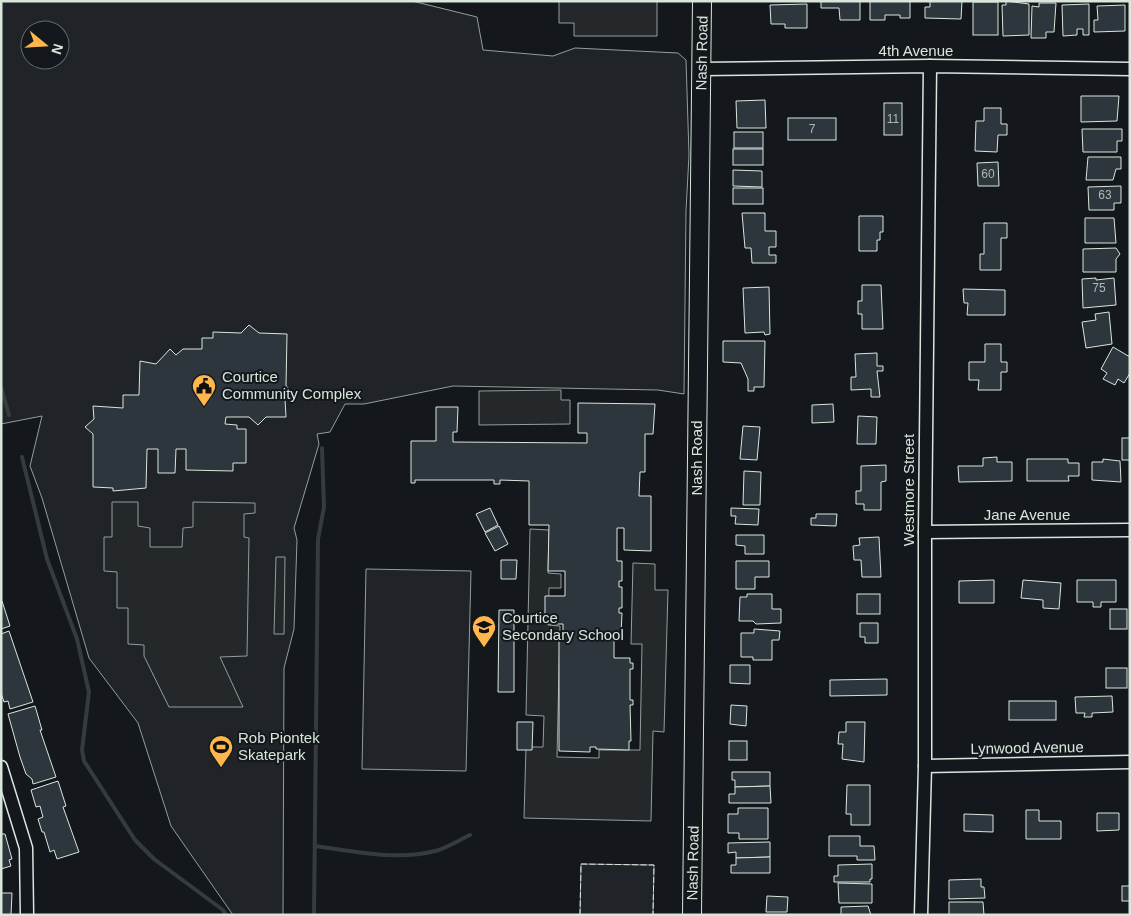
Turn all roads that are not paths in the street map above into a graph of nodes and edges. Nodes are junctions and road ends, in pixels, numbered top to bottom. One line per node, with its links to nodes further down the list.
1 (702, 1): 3 (street, Nash Road)
2 (930, 66): 3 (street, 4th Avenue); 4 (street, 4th Avenue); 6 (street, Westmore Street)
3 (702, 69): 11 (street, Nash Road)
4 (1130, 69)
5 (1130, 530): 6 (street, Jane Avenue)
6 (925, 532): 8 (street, Westmore Street)
7 (1130, 762): 8 (street, Lynwood Avenue)
8 (925, 766): 12 (street, Westmore Street)
9 (1, 767): 10 (street)
10 (27, 915)
11 (692, 915)
12 (921, 915)

